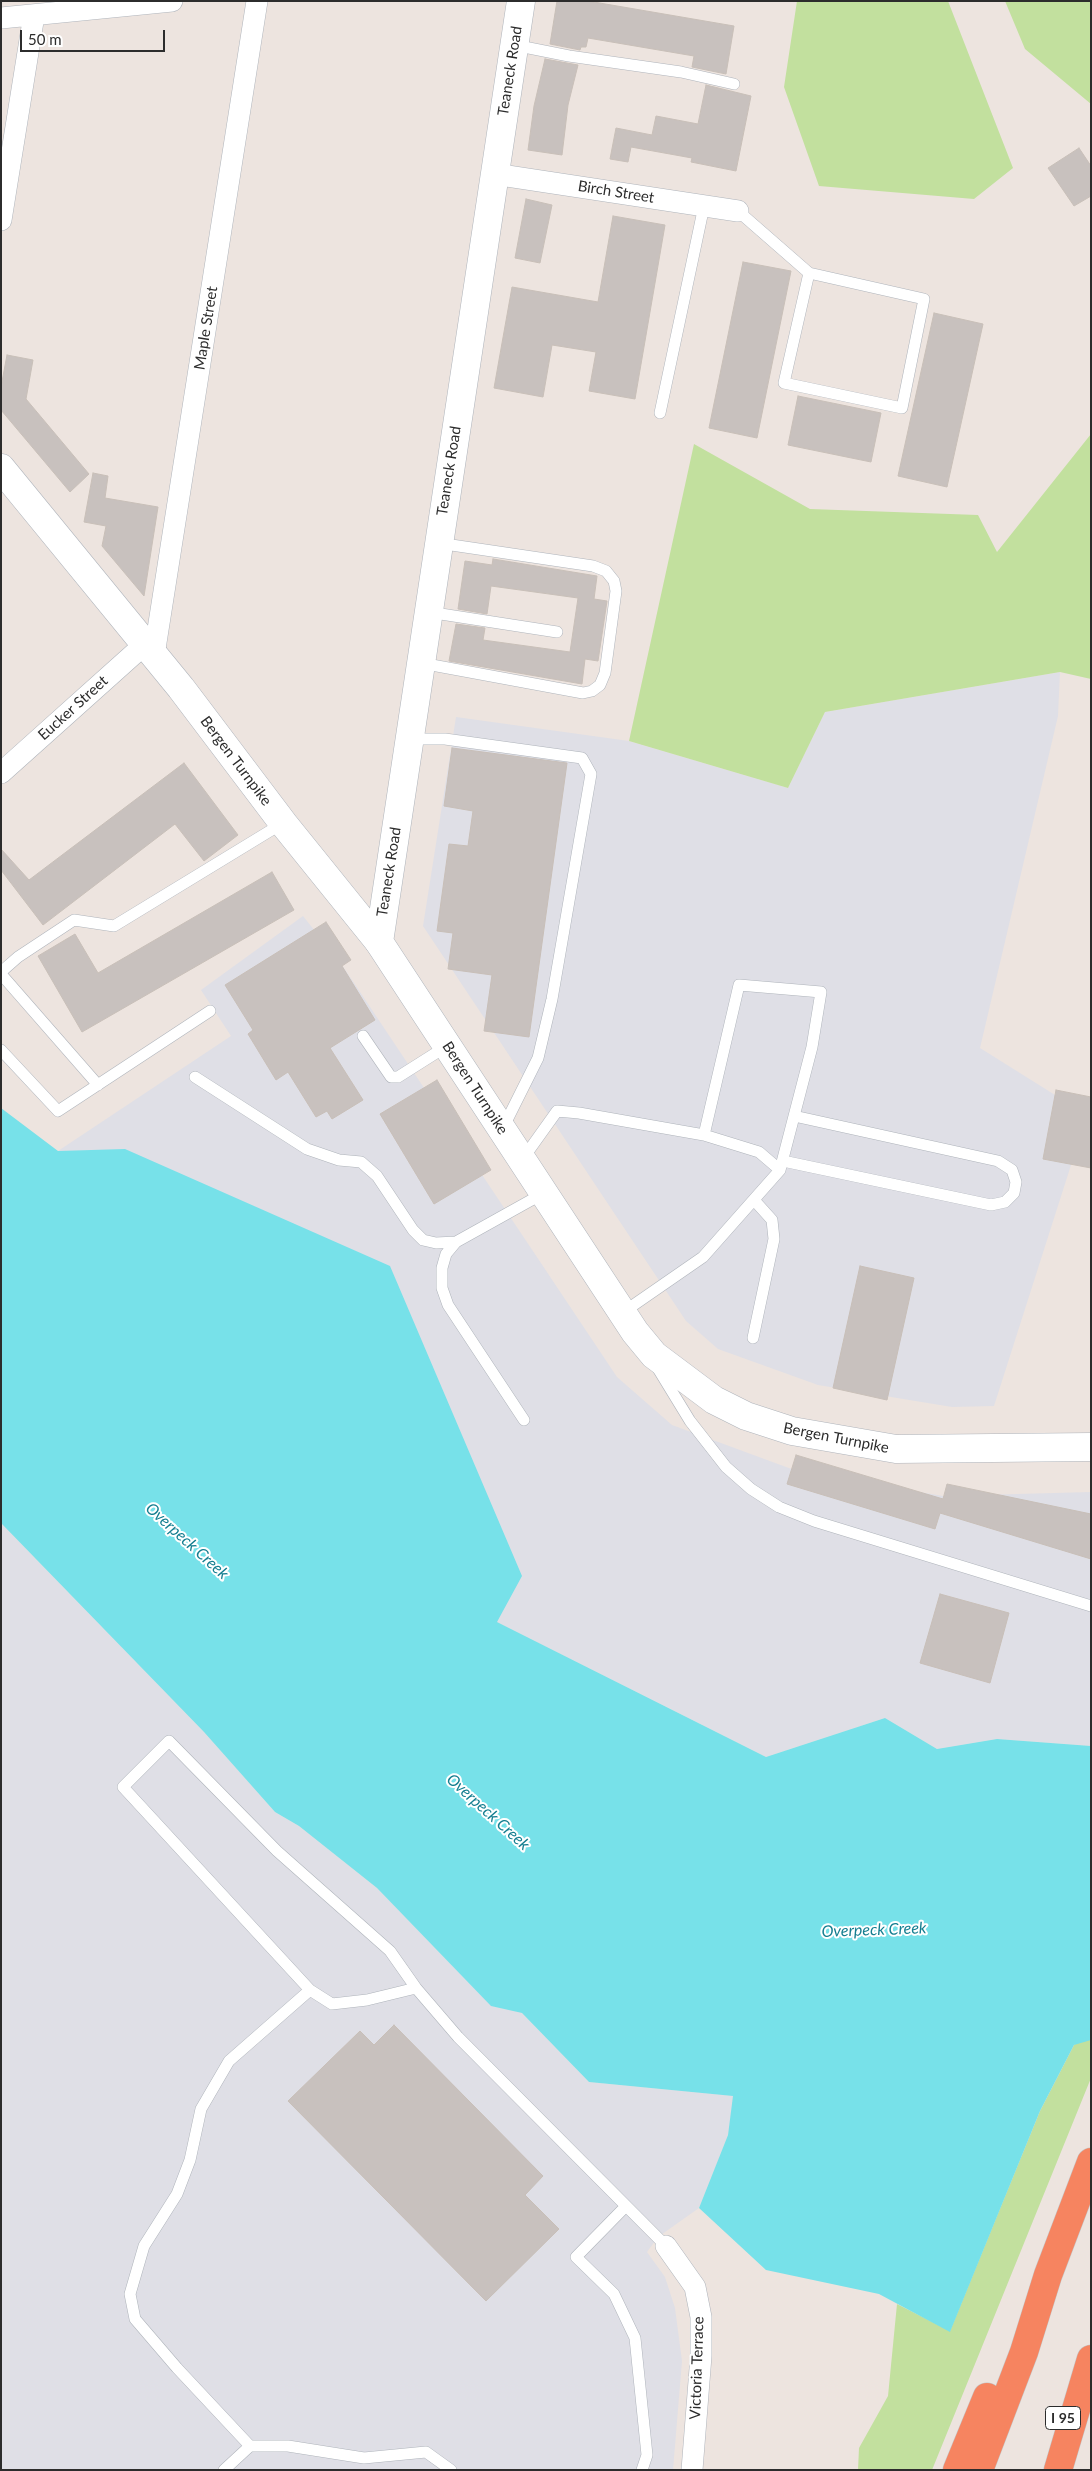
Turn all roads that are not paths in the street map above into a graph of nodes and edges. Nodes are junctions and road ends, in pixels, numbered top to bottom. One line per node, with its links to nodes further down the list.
1 (172, 1): 4 (street)
2 (257, 1): 18 (street, Maple Street)
3 (521, 1): 6 (main road, Teaneck Road)
4 (34, 14): 5 (street); 11 (street)
5 (1, 18)
6 (514, 44): 7 (lane); 8 (main road, Teaneck Road)
7 (734, 84)
8 (494, 174): 9 (street, Birch Street); 15 (main road, Teaneck Road)
9 (704, 206): 10 (street, Birch Street); 13 (lane)
10 (738, 211): 12 (lane)
11 (1, 220)
12 (809, 273): 12 (lane)
13 (660, 413)
14 (1, 468): 18 (main road, Bergen Turnpike)
15 (438, 543): 16 (main road, Teaneck Road); 19 (lane)
16 (428, 612): 17 (lane); 19 (main road, Teaneck Road)
17 (557, 632)
18 (150, 650): 21 (street, Eucker Street); 22 (main road, Bergen Turnpike)
19 (421, 663): 20 (main road, Teaneck Road)
20 (410, 737): 23 (main road, Teaneck Road); 32 (lane)
21 (4, 766)
22 (283, 823): 23 (main road, Bergen Turnpike); 24 (lane)
23 (379, 942): 27 (main road, Bergen Turnpike)
24 (1, 973): 30 (lane)
25 (210, 1011): 30 (lane)
26 (363, 1036): 27 (lane)
27 (447, 1046): 32 (main road, Bergen Turnpike)
28 (1, 1050): 30 (lane)
29 (195, 1077): 38 (lane)
30 (98, 1085)
31 (794, 1116): 33 (lane); 35 (lane); 35 (lane)
32 (502, 1130): 34 (main road, Bergen Turnpike)
33 (704, 1135): 34 (lane); 35 (lane)
34 (522, 1160): 36 (main road, Bergen Turnpike)
35 (782, 1166): 37 (lane)
36 (544, 1193): 38 (lane); 39 (main road, Bergen Turnpike)
37 (754, 1200): 39 (lane); 40 (lane)
38 (456, 1242): 41 (lane)
39 (626, 1319): 42 (main road, Bergen Turnpike); 43 (lane)
40 (753, 1338)
41 (524, 1420)
42 (1091, 1447)
43 (1091, 1606)
44 (416, 1988): 45 (lane); 45 (lane); 47 (lane)
45 (310, 1990): 51 (lane)
46 (1091, 2162): 49 (highway)
47 (626, 2206): 48 (lane); 54 (lane)
48 (666, 2246): 55 (street, Victoria Terrace)
49 (1048, 2275): 56 (highway); 57 (highway)
50 (1090, 2362): 58 (highway, I 95); 59 (highway, I 95)
51 (250, 2446): 52 (lane); 53 (lane)
52 (224, 2470)
53 (451, 2470)
54 (642, 2470)
55 (692, 2470)
56 (957, 2470)
57 (979, 2470)
58 (1038, 2470)
59 (1058, 2470)

